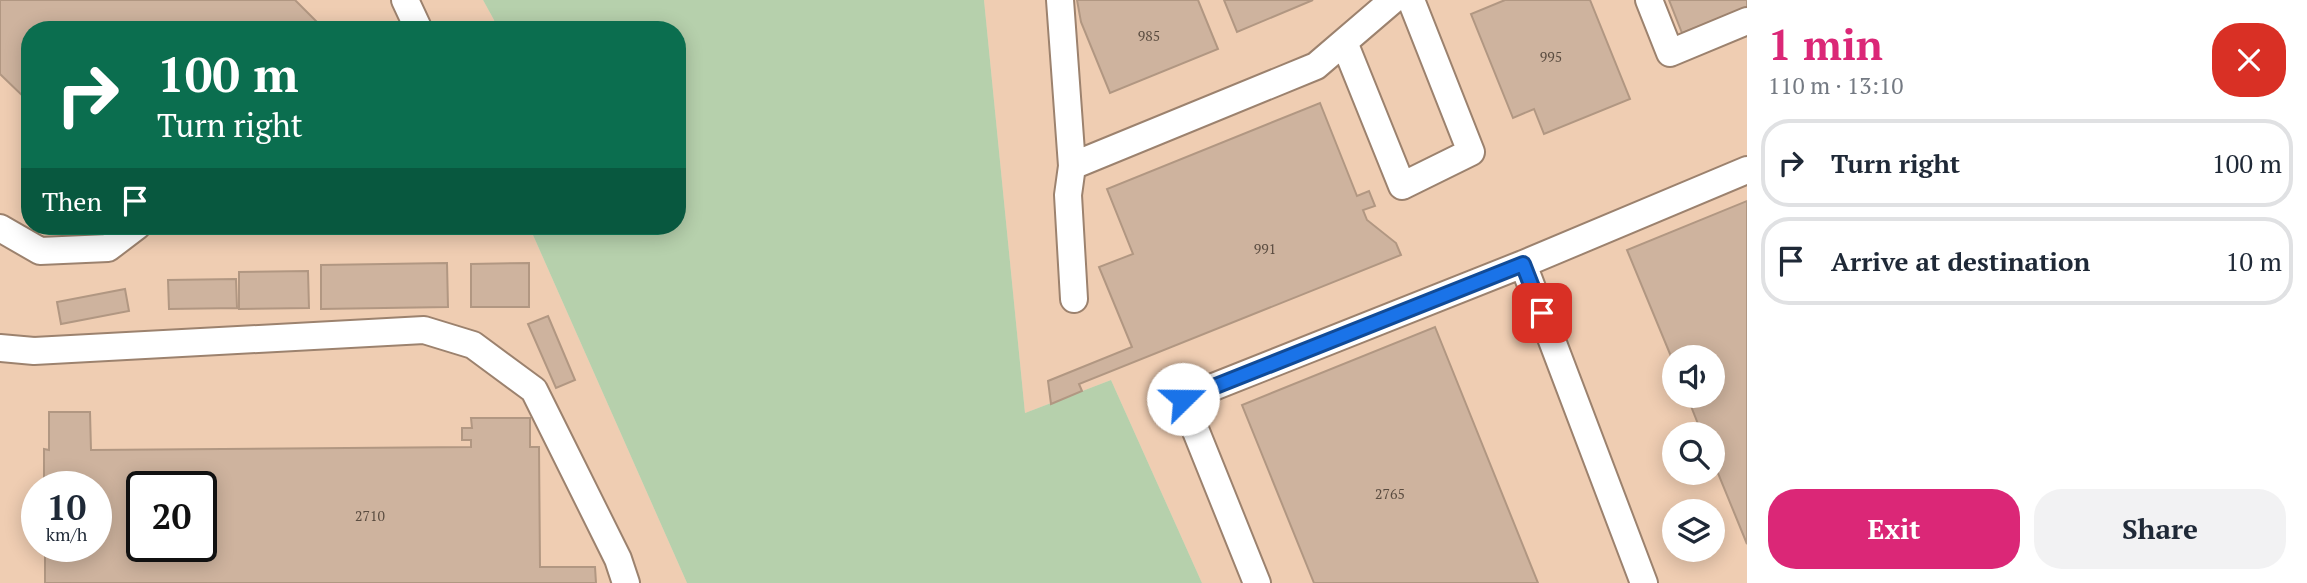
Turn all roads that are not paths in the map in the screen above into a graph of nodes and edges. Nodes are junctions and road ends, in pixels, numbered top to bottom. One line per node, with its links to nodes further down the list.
1 (405, 0): 6 (lane)
2 (1060, 0): 9 (lane)
3 (1393, 0): 8 (lane)
4 (1411, 0): 8 (lane)
5 (1649, 0): 7 (lane)
6 (415, 21)
7 (1747, 22)
8 (1344, 42): 9 (lane)
9 (1072, 166): 14 (lane)
10 (1747, 170): 13 (lane)
11 (0, 228): 12 (lane)
12 (125, 235)
13 (1523, 264): 17 (lane); 18 (lane)
14 (1074, 299)
15 (0, 348): 16 (lane)
16 (626, 583)
17 (1257, 583)
18 (1644, 583)

